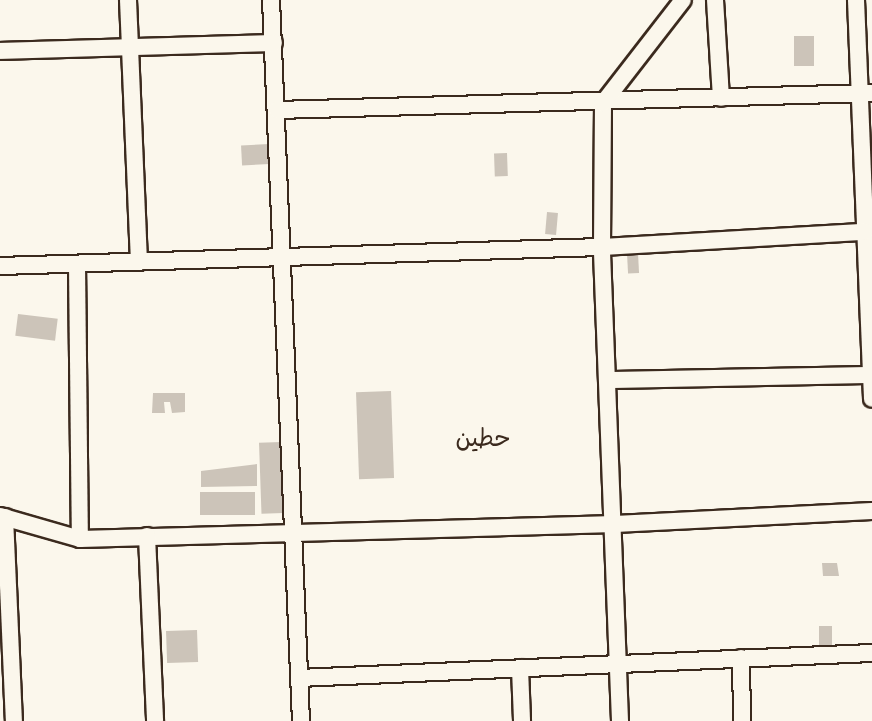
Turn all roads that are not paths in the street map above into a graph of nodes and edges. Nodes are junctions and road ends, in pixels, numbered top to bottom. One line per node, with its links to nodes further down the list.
1 (128, 0): 7 (street)
2 (271, 0): 6 (street)
3 (683, 0): 11 (street)
4 (715, 0): 10 (street)
5 (856, 0): 9 (street)
6 (274, 44): 7 (street); 12 (street)
7 (130, 47): 8 (street); 16 (street)
8 (0, 51)
9 (866, 93): 10 (street); 13 (street)
10 (721, 98): 11 (street)
11 (603, 103): 12 (street); 14 (street)
12 (277, 110): 15 (street)
13 (866, 232): 14 (street); 19 (street)
14 (602, 247): 15 (street); 20 (street)
15 (284, 258): 16 (street); 25 (street)
16 (139, 262): 17 (street)
17 (77, 264): 18 (street); 27 (street)
18 (0, 266)
19 (872, 375): 20 (street); 21 (street)
20 (608, 380): 24 (street)
21 (872, 399)
22 (872, 511): 24 (street)
23 (3, 516): 27 (street); 33 (street)
24 (615, 524): 25 (street); 30 (street)
25 (294, 530): 26 (street); 32 (street)
26 (147, 536): 27 (street); 34 (street)
27 (80, 539)
28 (872, 653): 29 (street)
29 (741, 658): 30 (street); 38 (street)
30 (619, 663): 31 (street); 37 (street)
31 (520, 668): 32 (street); 36 (street)
32 (299, 678): 35 (street)
33 (14, 721)
34 (155, 721)
35 (301, 721)
36 (522, 721)
37 (620, 721)
38 (742, 721)

